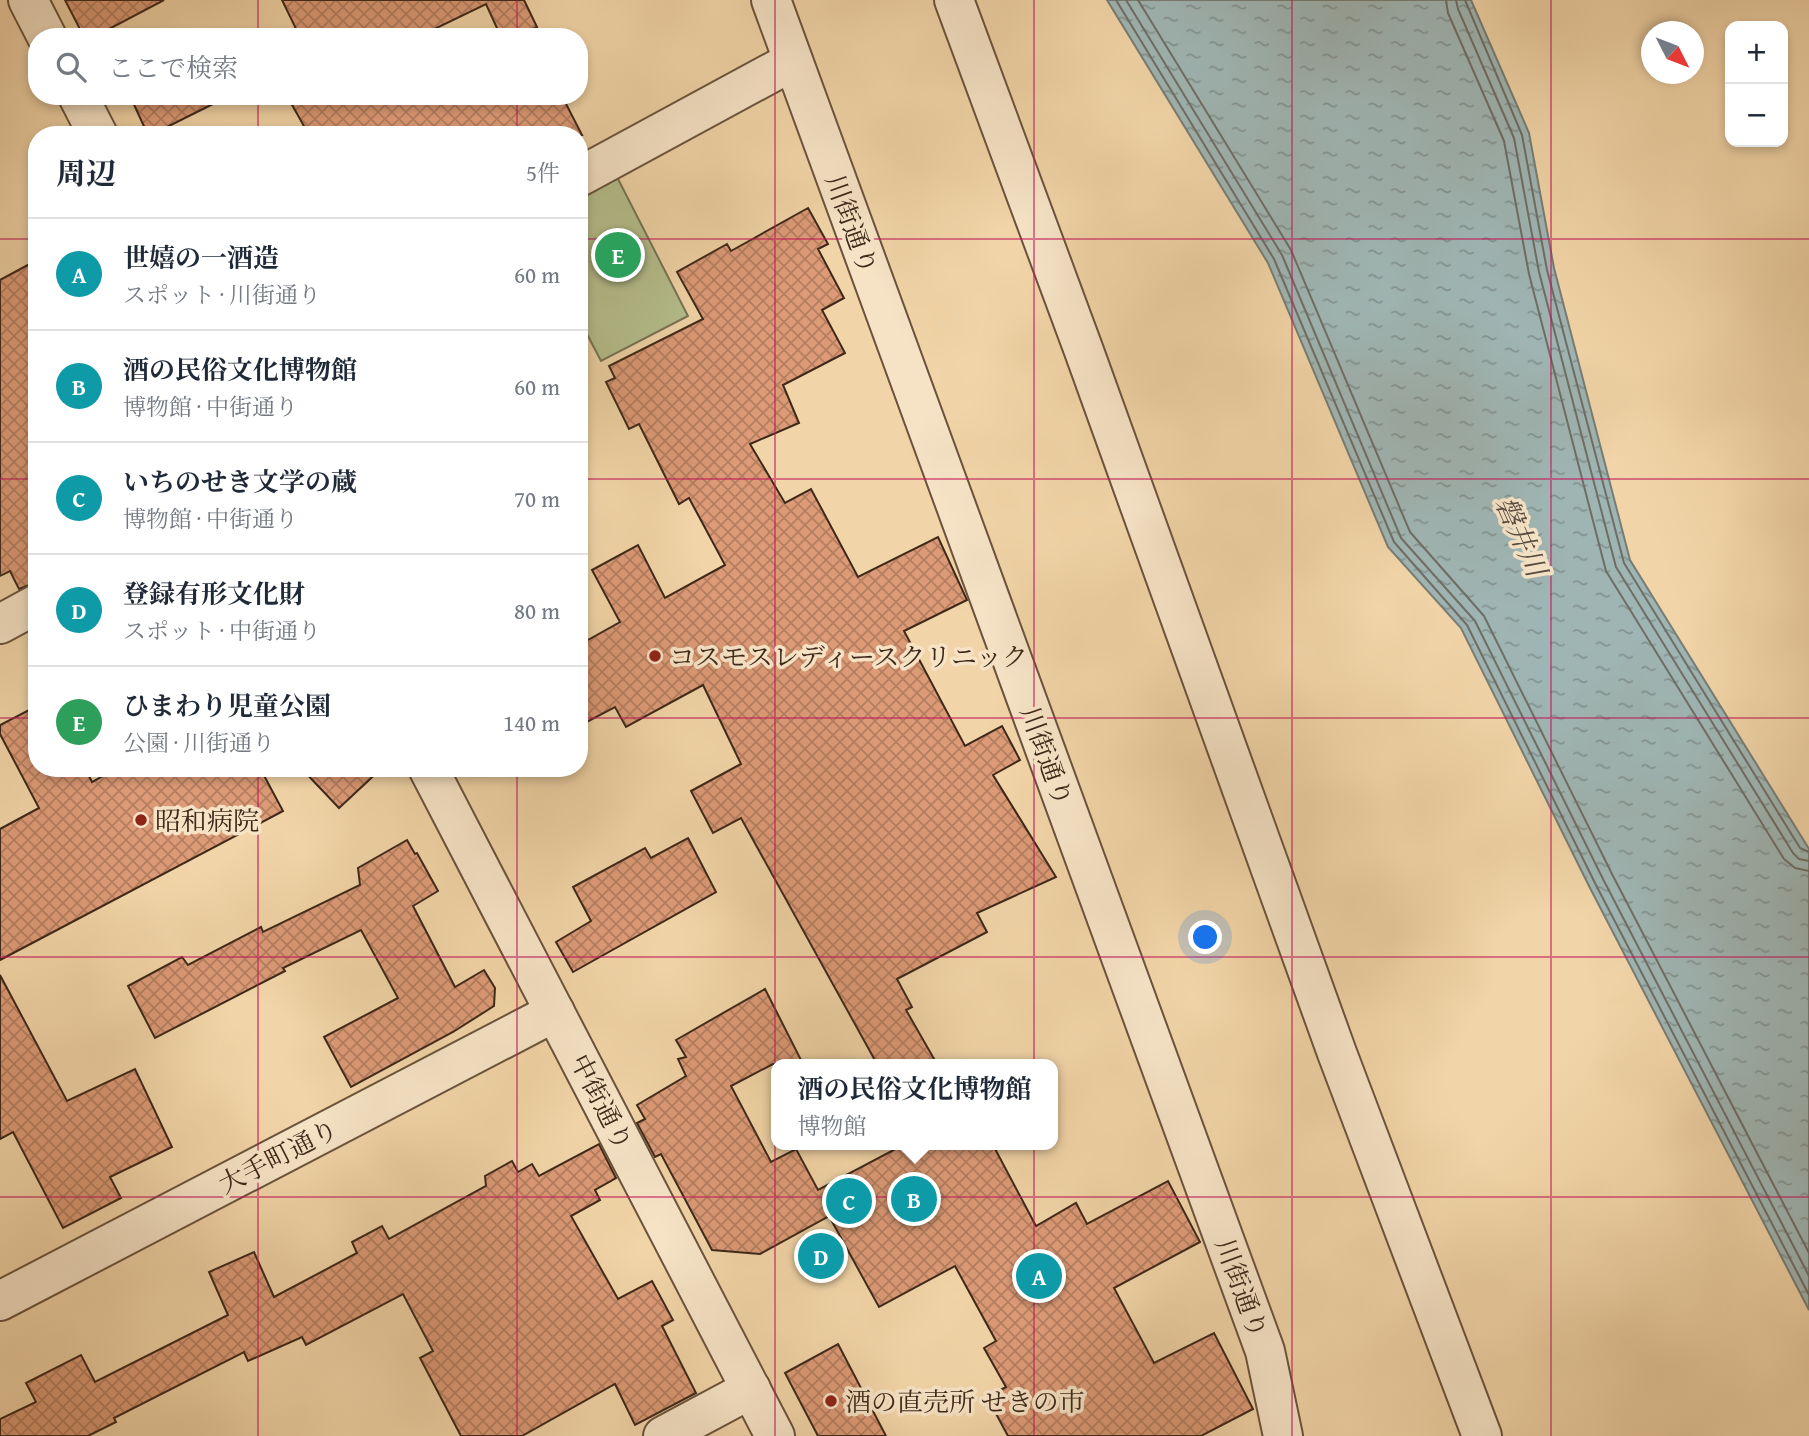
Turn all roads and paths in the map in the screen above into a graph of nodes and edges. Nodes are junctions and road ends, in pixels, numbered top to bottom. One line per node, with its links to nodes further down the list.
1 (27, 0): 4 (street)
2 (771, 0): 5 (street, 川街通り)
3 (954, 0): 18 (street)
4 (42, 28)
5 (793, 61): 8 (street); 17 (street, 川街通り)
6 (83, 105): 7 (street)
7 (93, 126)
8 (588, 172)
9 (28, 609): 10 (street)
10 (0, 624)
11 (433, 777): 12 (street, 中街通り)
12 (555, 1012): 13 (street, 大手町通り); 14 (street, 中街通り)
13 (0, 1301)
14 (751, 1389): 15 (street); 16 (street, 中街通り)
15 (663, 1436)
16 (775, 1436)
17 (1283, 1436)
18 (1482, 1436)

